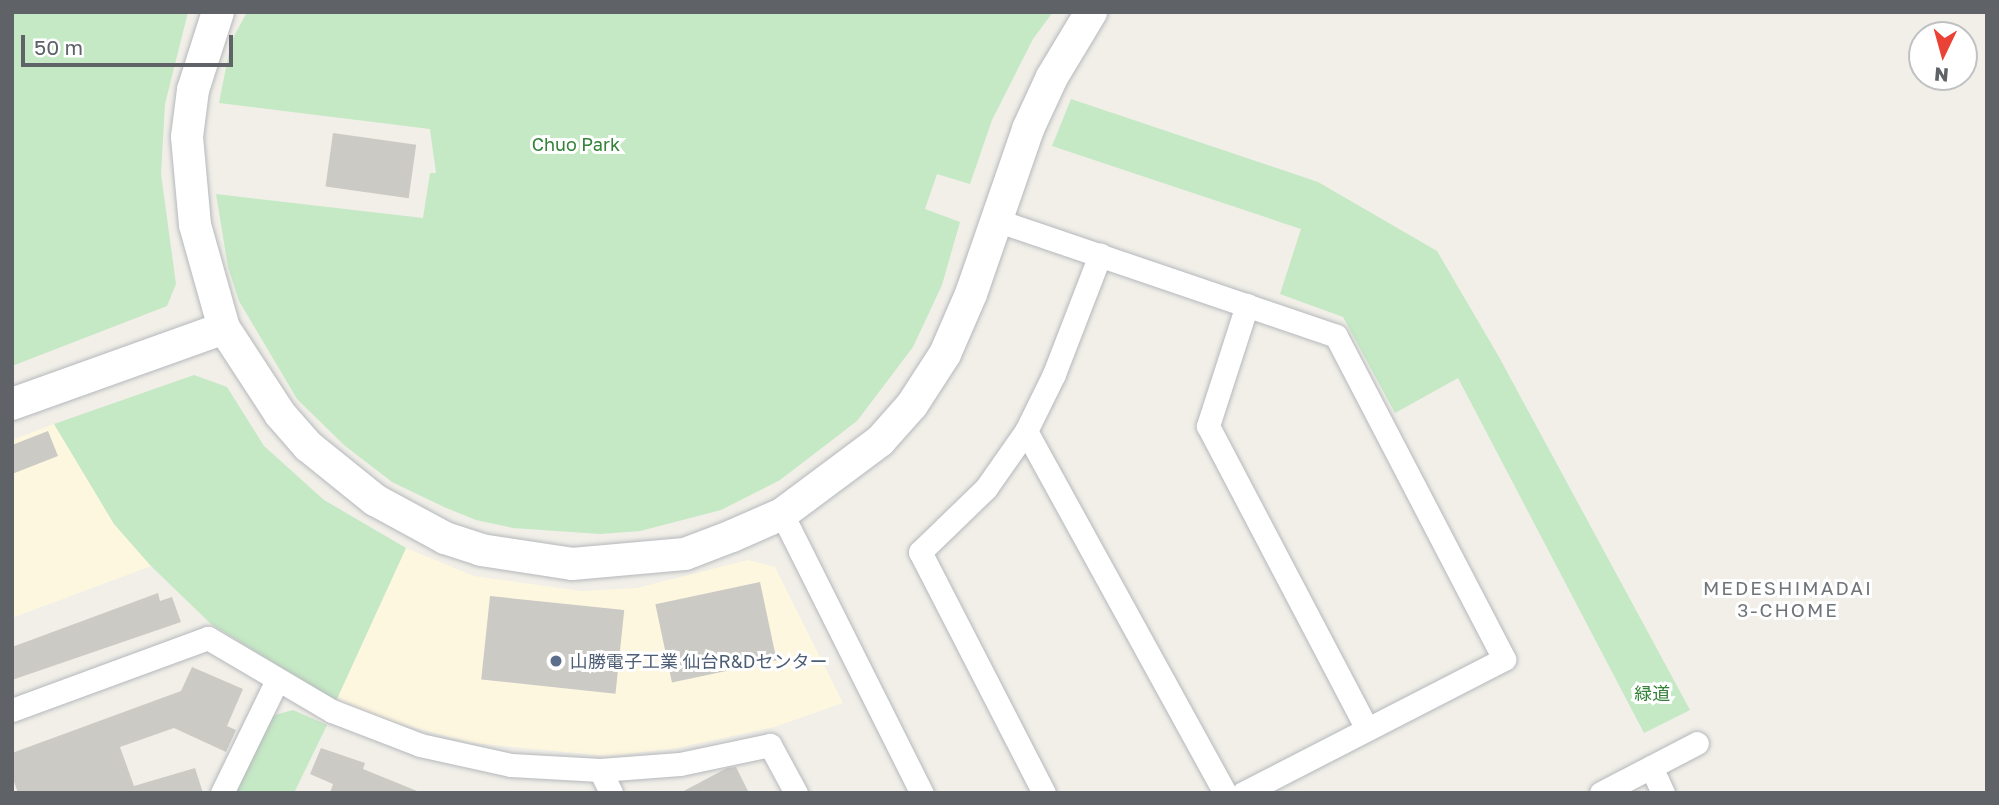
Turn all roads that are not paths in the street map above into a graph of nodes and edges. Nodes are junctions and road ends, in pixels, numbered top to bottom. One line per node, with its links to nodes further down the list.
1 (218, 12): 6 (street)
2 (1091, 12): 3 (street)
3 (993, 219): 4 (street); 9 (street)
4 (1100, 255): 5 (street); 8 (street)
5 (1247, 306): 12 (street); 12 (street)
6 (224, 328): 7 (street); 9 (street)
7 (12, 404)
8 (1026, 431): 20 (street); 21 (street)
9 (782, 514): 19 (street)
10 (278, 680): 11 (street); 15 (street); 16 (street)
11 (12, 710)
12 (1367, 729): 22 (street)
13 (1697, 743): 14 (street)
14 (1651, 767): 23 (street); 24 (street)
15 (600, 770): 17 (street); 18 (street)
16 (222, 793)
17 (611, 793)
18 (796, 793)
19 (922, 793)
20 (1044, 793)
21 (1225, 793)
22 (1243, 793)
23 (1601, 793)
24 (1663, 793)

